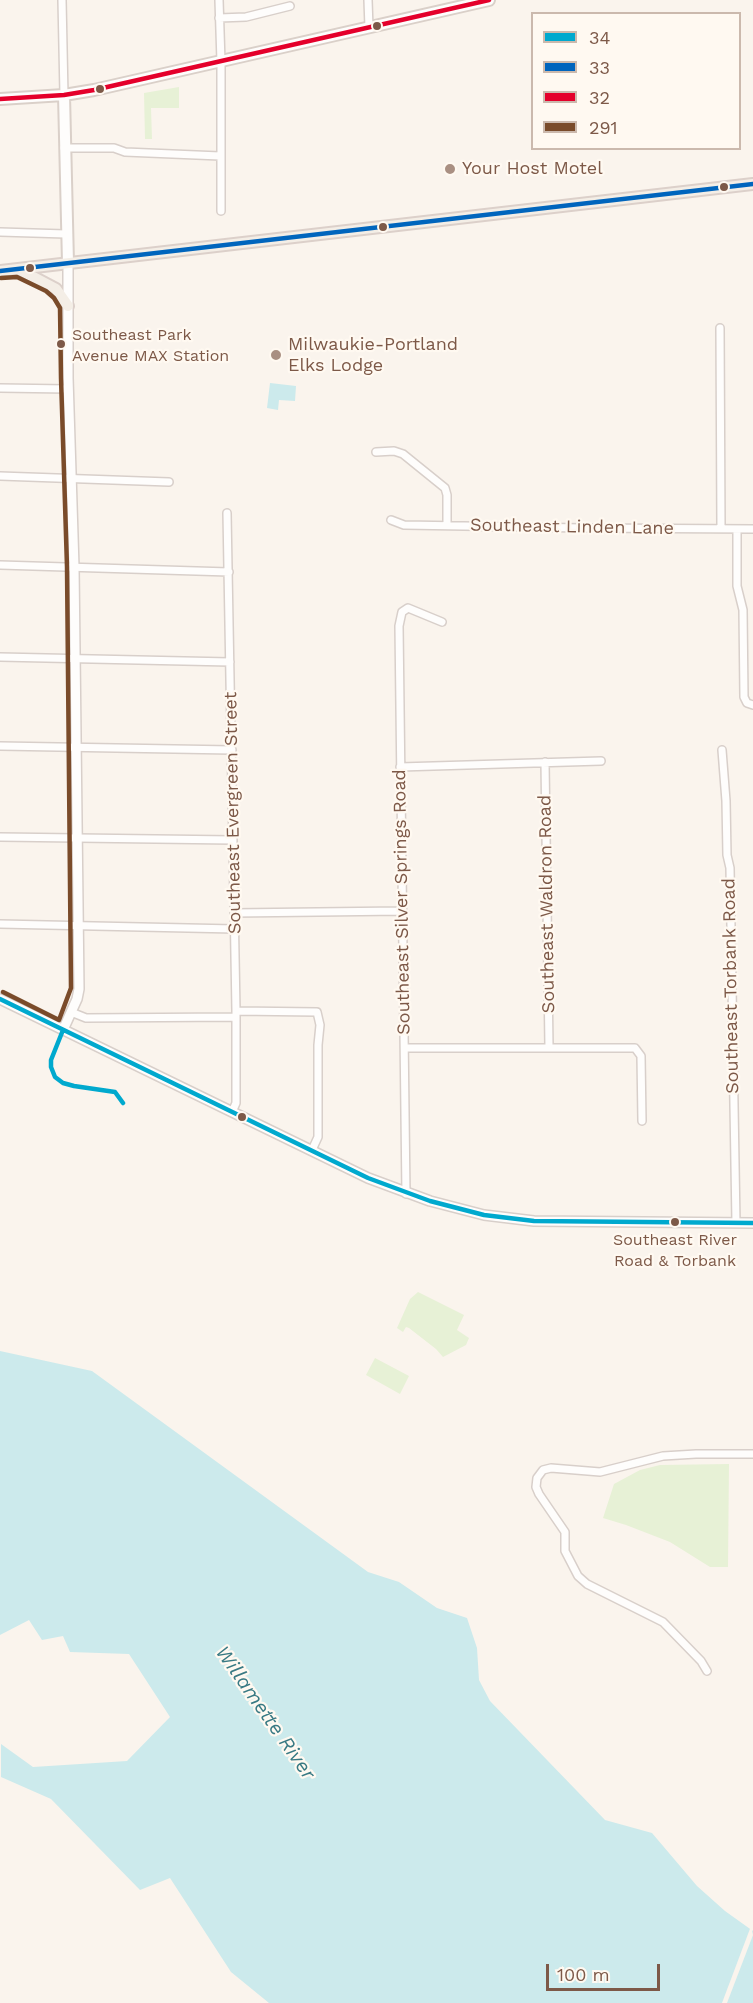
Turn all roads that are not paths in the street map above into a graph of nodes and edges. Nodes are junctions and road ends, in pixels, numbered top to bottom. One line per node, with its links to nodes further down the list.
1 (62, 0): 9 (street)
2 (219, 0): 6 (street)
3 (368, 0): 7 (street)
4 (489, 0): 7 (main road)
5 (290, 6): 6 (street)
6 (219, 18): 8 (street)
7 (369, 28): 8 (main road)
8 (221, 62): 9 (main road); 12 (street)
9 (64, 95): 10 (main road); 11 (main road)
10 (0, 99)
11 (64, 148): 12 (street); 16 (main road)
12 (220, 156): 14 (street)
13 (753, 184): 17 (main road)
14 (221, 211)
15 (0, 232): 16 (street)
16 (66, 234): 17 (main road)
17 (68, 263): 18 (main road); 20 (street)
18 (18, 269): 19 (main road); 20 (main road)
19 (0, 271)
20 (69, 306): 23 (street)
21 (720, 328): 31 (street)
22 (0, 388): 23 (street)
23 (68, 389): 26 (street)
24 (376, 452): 30 (street)
25 (0, 477): 26 (street)
26 (72, 478): 27 (street); 35 (street)
27 (170, 482)
28 (227, 513): 36 (street, Southeast Evergreen Street)
29 (391, 520): 30 (street, Southeast Linden Lane)
30 (447, 525): 31 (street, Southeast Linden Lane)
31 (721, 529): 32 (street, Southeast Linden Lane)
32 (737, 529): 33 (street, Southeast Linden Lane); 41 (street)
33 (753, 529)
34 (0, 565): 35 (street)
35 (74, 567): 36 (street); 39 (street)
36 (229, 572): 40 (street, Southeast Evergreen Street)
37 (442, 622): 48 (street, Southeast Silver Springs Road)
38 (0, 657): 39 (street)
39 (75, 659): 40 (street); 43 (street)
40 (230, 662): 44 (street, Southeast Evergreen Street)
41 (753, 705)
42 (0, 746): 43 (street)
43 (76, 747): 44 (street); 50 (street)
44 (232, 750): 51 (street, Southeast Evergreen Street)
45 (722, 750): 67 (street, Southeast Torbank Road)
46 (601, 761): 47 (street)
47 (545, 762): 48 (street); 61 (street, Southeast Waldron Road)
48 (400, 767): 52 (street, Southeast Silver Springs Road)
49 (0, 837): 50 (street)
50 (76, 837): 51 (street); 55 (street)
51 (233, 840): 53 (street, Southeast Evergreen Street)
52 (402, 911): 53 (street); 62 (street, Southeast Silver Springs Road)
53 (234, 913): 56 (street, Southeast Evergreen Street)
54 (0, 924): 55 (street)
55 (78, 925): 56 (street); 58 (street)
56 (235, 929): 59 (street, Southeast Evergreen Street)
57 (0, 999): 60 (street)
58 (71, 1012): 59 (street); 60 (street)
59 (236, 1014): 63 (street, Southeast Evergreen Street); 65 (street)
60 (63, 1030): 63 (street)
61 (549, 1047): 62 (street); 64 (street)
62 (405, 1048): 66 (street, Southeast Silver Springs Road)
63 (232, 1112): 65 (street)
64 (642, 1121)
65 (312, 1150): 66 (street)
66 (406, 1194): 67 (street)
67 (736, 1223): 68 (street)
68 (753, 1223)
69 (753, 1454): 70 (street)
70 (707, 1671)

